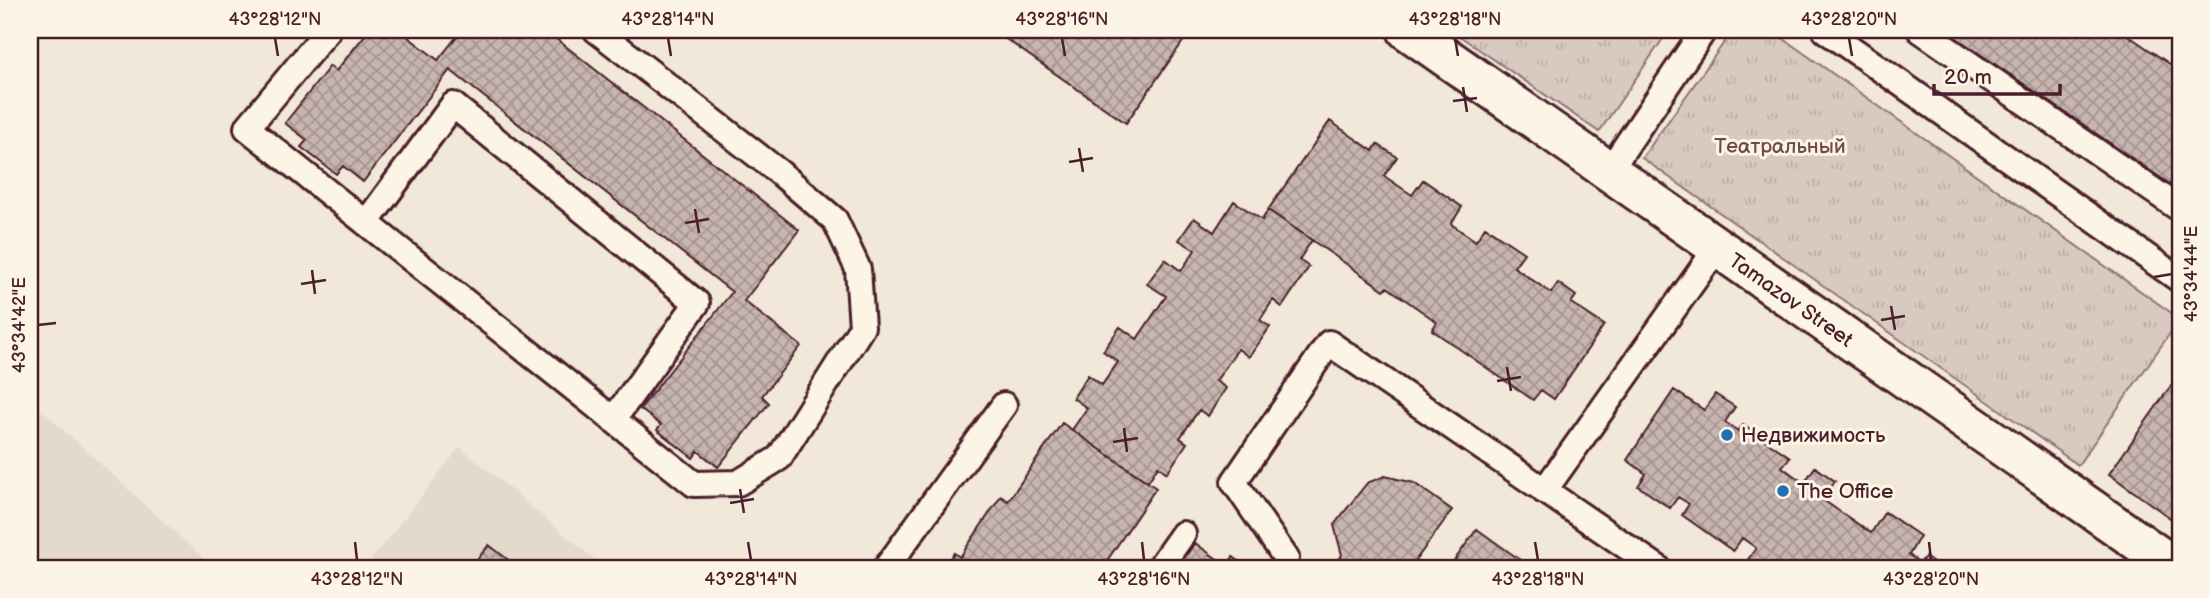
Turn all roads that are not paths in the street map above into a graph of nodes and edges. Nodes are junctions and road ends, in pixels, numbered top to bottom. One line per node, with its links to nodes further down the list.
1 (327, 30): 9 (lane)
2 (596, 30): 13 (lane)
3 (1408, 30): 7 (street, Tamazov Street)
4 (1704, 30): 7 (lane)
5 (1825, 30): 11 (lane)
6 (1920, 30): 8 (lane)
7 (1609, 172): 10 (street, Tamazov Street)
8 (2180, 209)
9 (366, 223): 13 (lane); 13 (lane)
10 (1717, 248): 14 (lane); 20 (street, Tamazov Street)
11 (2180, 280)
12 (1004, 405): 17 (lane)
13 (613, 419)
14 (1544, 491): 16 (lane); 19 (lane)
15 (1183, 534): 18 (lane)
16 (1286, 558)
17 (886, 568)
18 (1159, 568)
19 (1658, 568)
20 (2176, 568)

